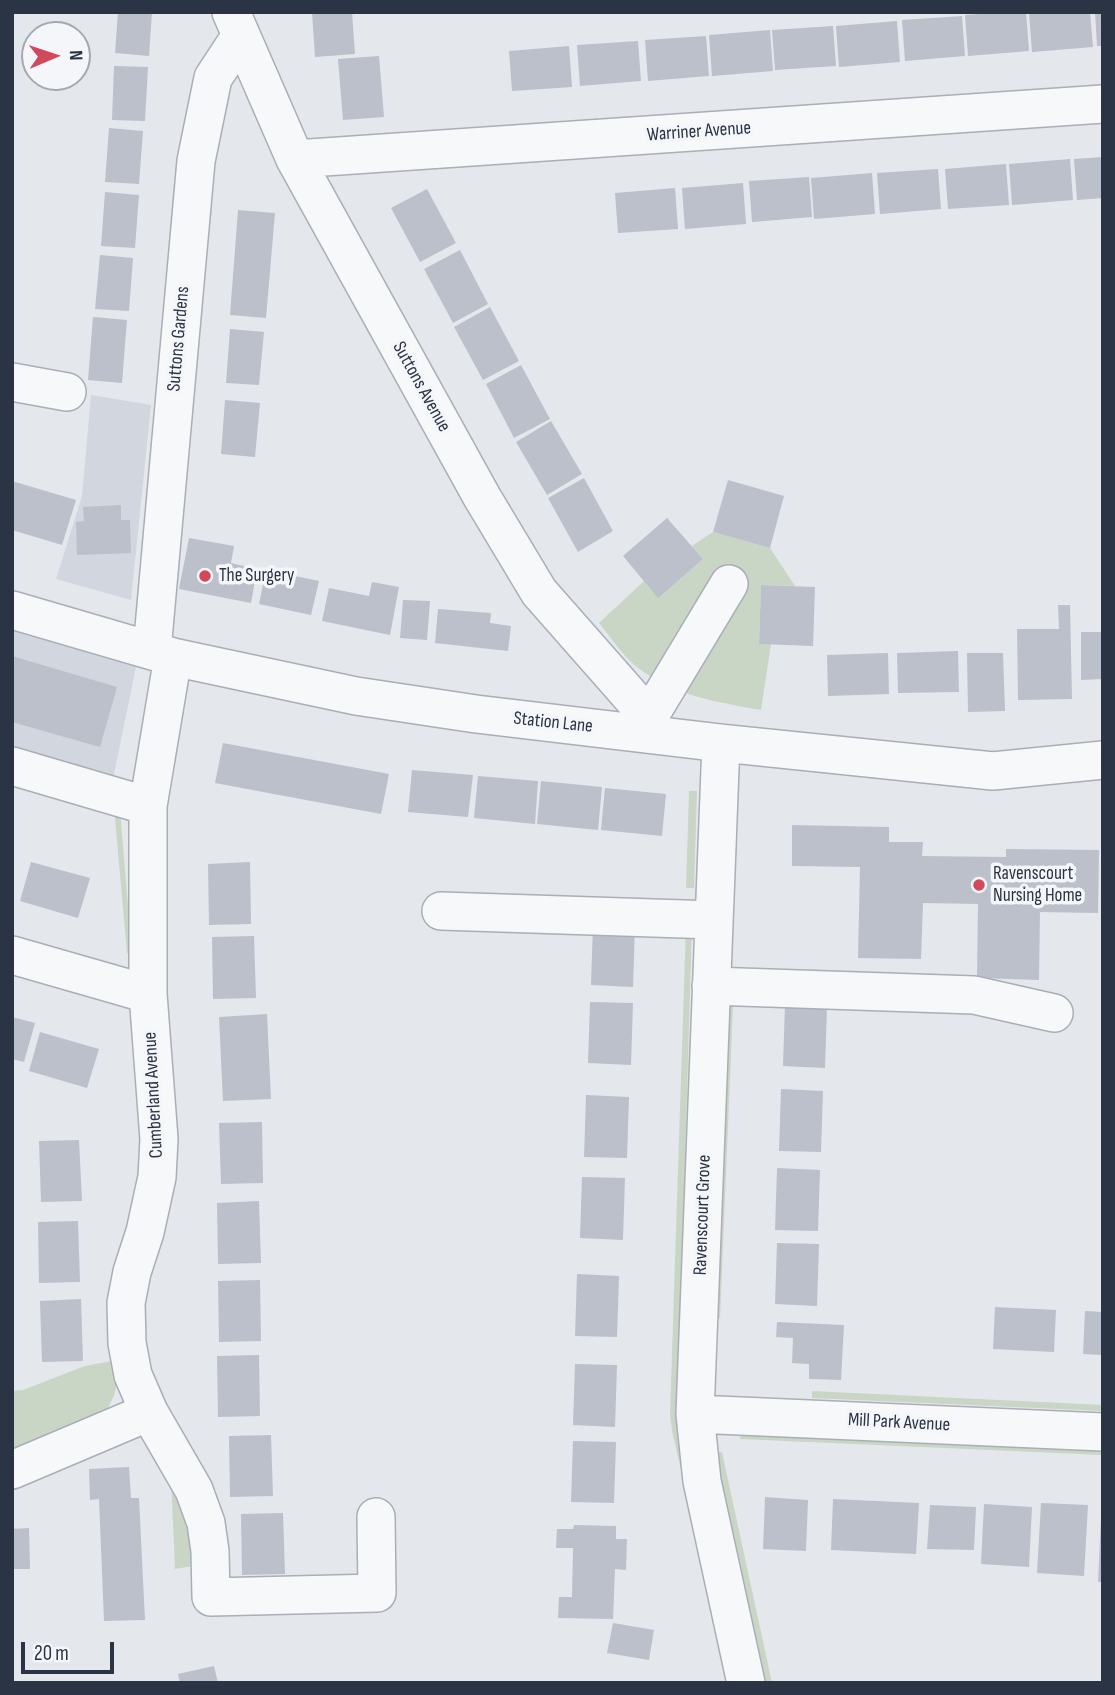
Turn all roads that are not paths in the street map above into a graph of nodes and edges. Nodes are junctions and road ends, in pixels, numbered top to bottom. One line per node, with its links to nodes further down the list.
1 (235, 24): 3 (street, Suttons Avenue); 8 (street, Suttons Gardens)
2 (1103, 104): 3 (street, Warriner Avenue)
3 (295, 159): 9 (street, Suttons Avenue)
4 (12, 382): 5 (street)
5 (67, 392)
6 (729, 584): 9 (street)
7 (12, 610): 8 (street, Station Lane)
8 (163, 653): 9 (street, Station Lane); 13 (street, Cumberland Avenue)
9 (652, 726): 10 (street, Station Lane)
10 (721, 743): 11 (street, Station Lane); 15 (street, Ravenscourt Grove)
11 (1103, 760)
12 (12, 765): 13 (street)
13 (148, 806): 18 (street, Cumberland Avenue)
14 (441, 911): 15 (street)
15 (714, 920): 17 (street, Ravenscourt Grove)
16 (12, 955): 18 (street)
17 (711, 986): 19 (street); 21 (street, Ravenscourt Grove)
18 (148, 994): 20 (street, Cumberland Avenue)
19 (1054, 1013)
20 (149, 1412): 23 (street); 24 (street, Cumberland Avenue)
21 (695, 1414): 22 (street, Mill Park Avenue); 25 (street, Ravenscourt Grove)
22 (1103, 1432)
23 (12, 1469)
24 (376, 1517)
25 (746, 1683)

